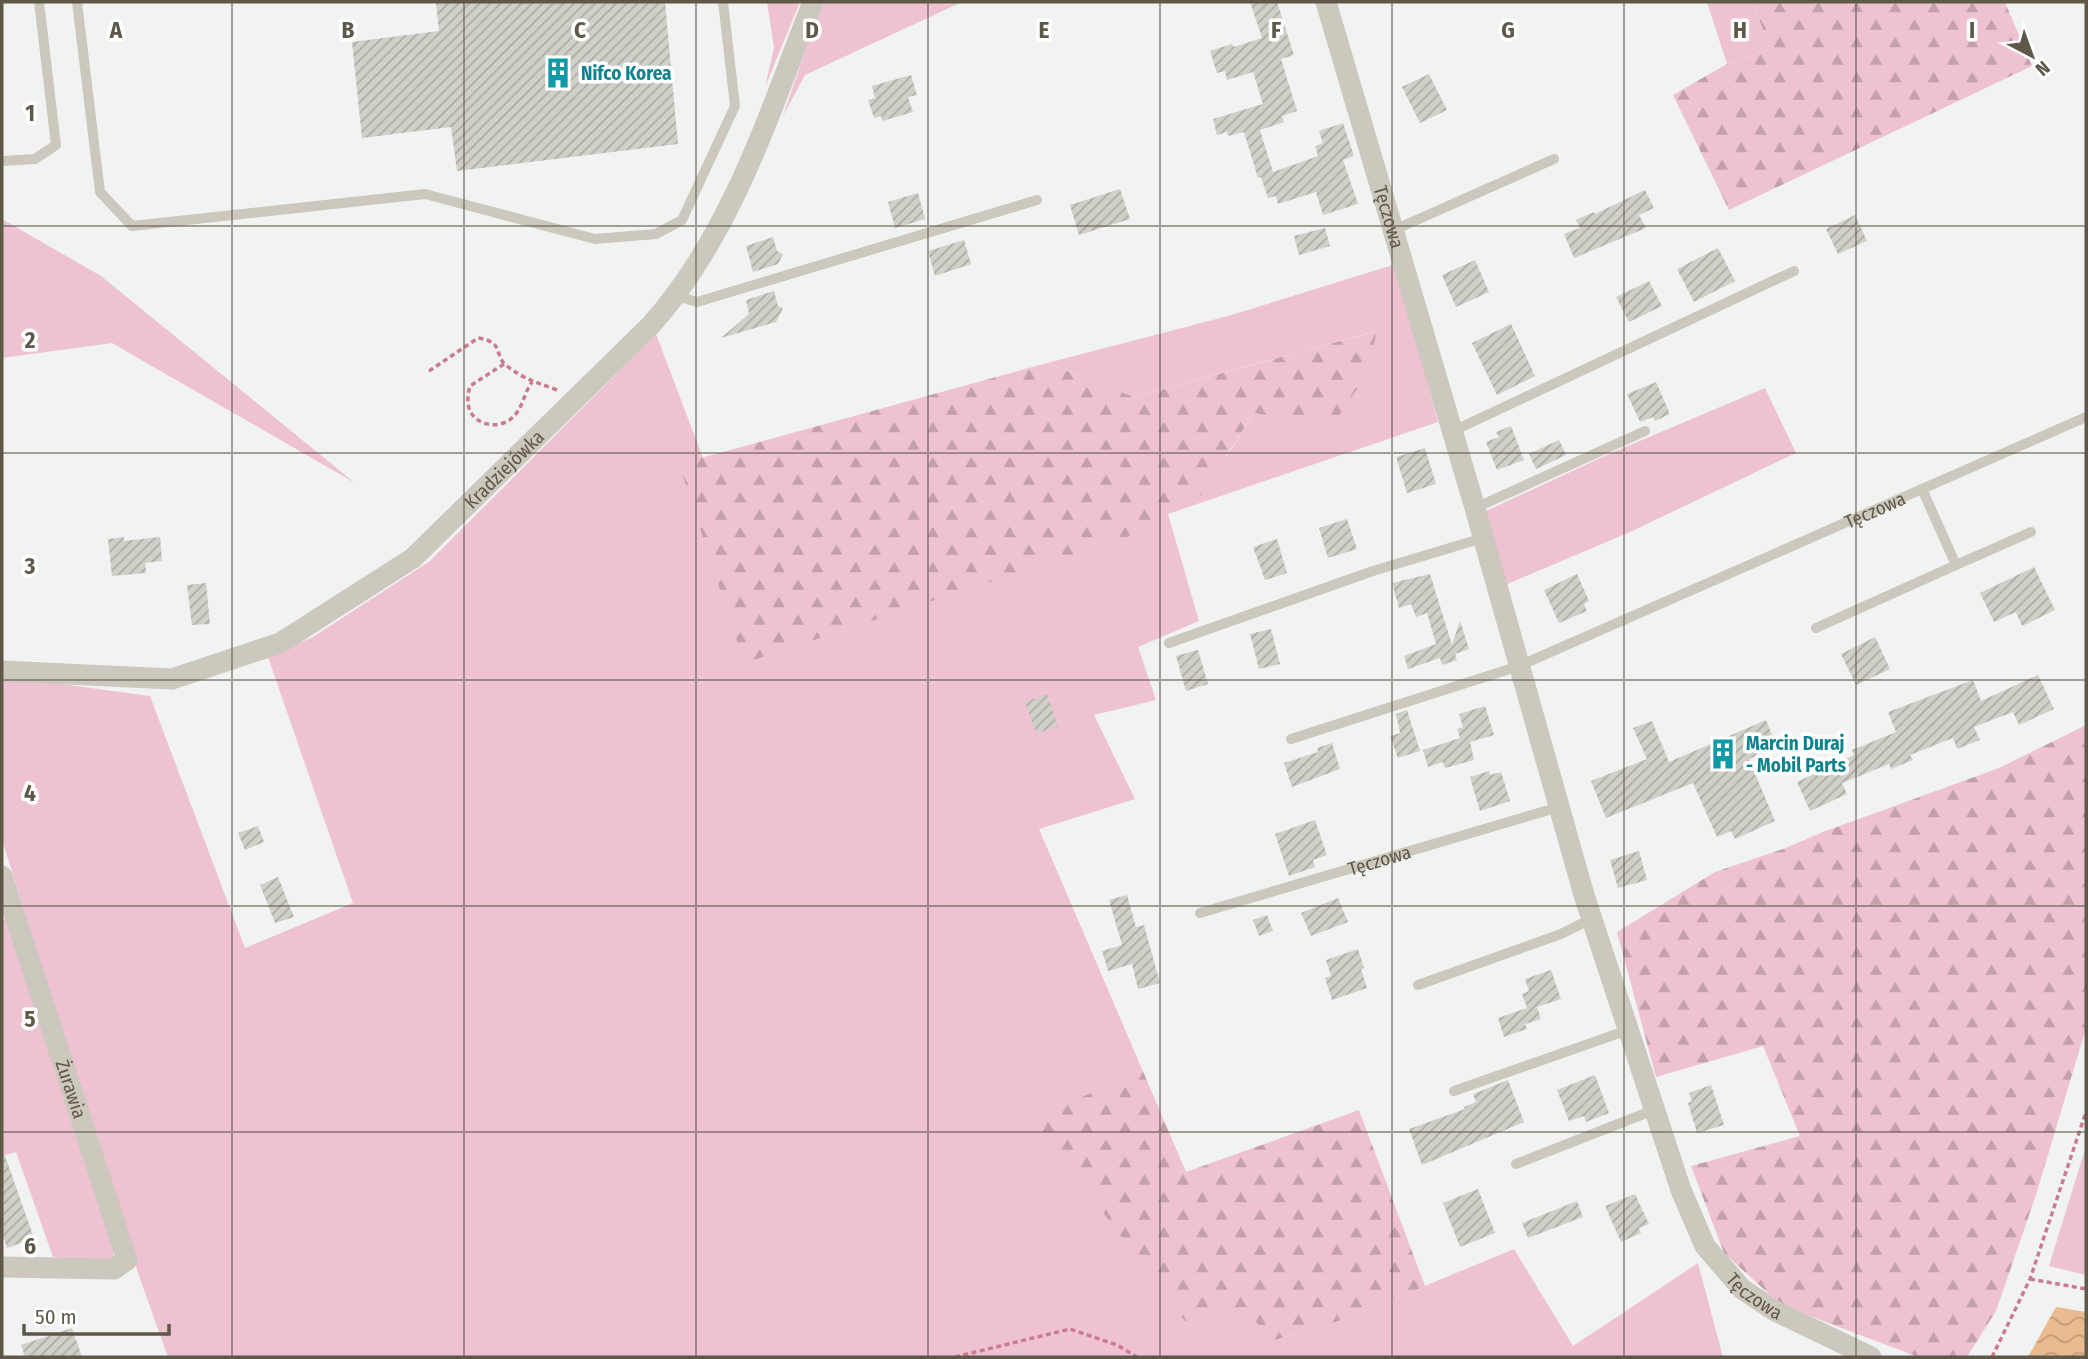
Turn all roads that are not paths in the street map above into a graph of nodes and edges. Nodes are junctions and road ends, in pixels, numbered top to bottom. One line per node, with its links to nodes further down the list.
1 (39, 2): 7 (lane)
2 (78, 2): 3 (lane)
3 (723, 2)
4 (813, 2): 11 (street, Kradziejówka)
5 (1326, 2): 9 (street, Tęczowa)
6 (1554, 159): 9 (lane)
7 (2, 161)
8 (1037, 200): 11 (lane)
9 (1394, 230): 13 (street, Tęczowa)
10 (1794, 271): 13 (lane)
11 (677, 296): 23 (street, Kradziejówka)
12 (2086, 417): 15 (lane, Tęczowa)
13 (1453, 430): 16 (street, Tęczowa)
14 (1645, 431): 16 (lane)
15 (1922, 489): 19 (lane, Tęczowa); 22 (lane, Tęczowa)
16 (1475, 508): 18 (street, Tęczowa)
17 (2031, 532): 19 (lane)
18 (1483, 538): 21 (lane); 22 (street, Tęczowa)
19 (1956, 565): 20 (lane)
20 (1816, 628)
21 (1169, 643)
22 (1519, 666): 24 (lane, Tęczowa); 25 (street, Tęczowa)
23 (2, 671)
24 (1291, 739)
25 (1559, 807): 28 (lane, Tęczowa); 29 (street, Tęczowa)
26 (2, 876): 27 (street, Żurawia)
27 (6, 905): 35 (street, Żurawia)
28 (1200, 913)
29 (1591, 919): 30 (lane); 31 (street, Tęczowa)
30 (1418, 985)
31 (1628, 1031): 32 (lane); 33 (street, Tęczowa)
32 (1454, 1091)
33 (1654, 1110): 34 (lane); 36 (street, Tęczowa)
34 (1516, 1164)
35 (2, 1266)
36 (1871, 1357)

